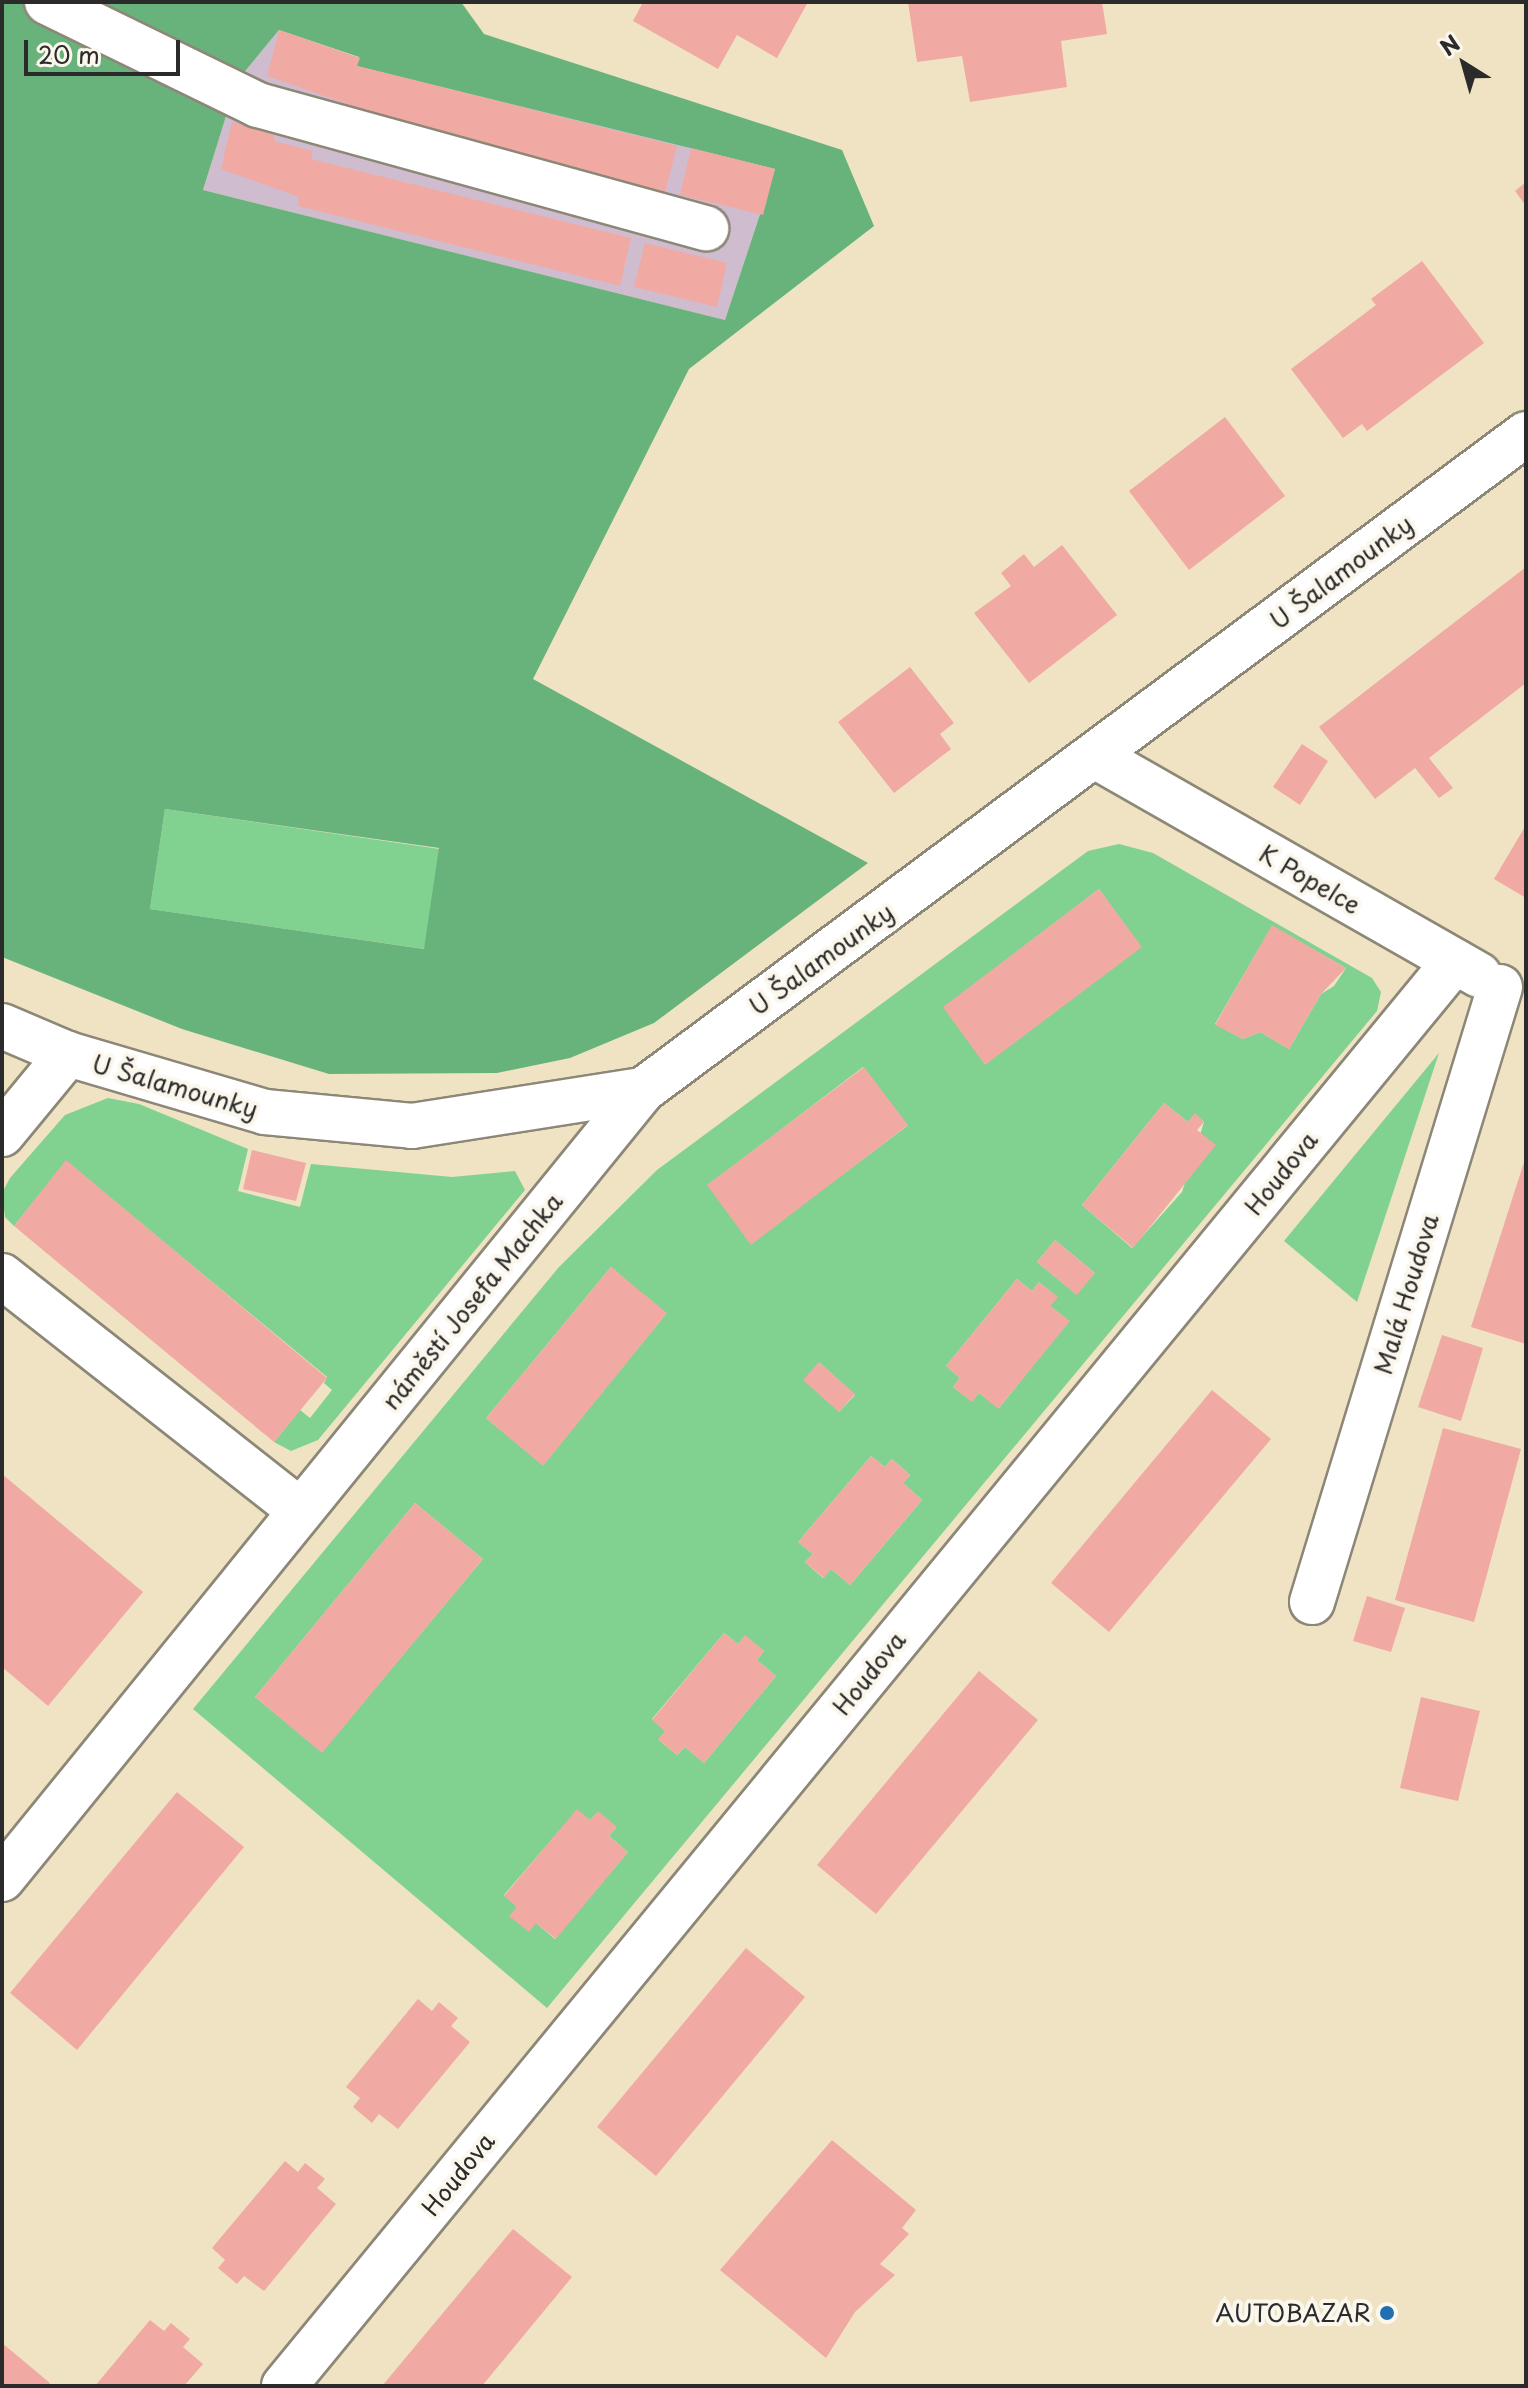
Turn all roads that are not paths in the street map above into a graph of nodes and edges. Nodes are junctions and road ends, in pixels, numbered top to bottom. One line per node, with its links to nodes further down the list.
1 (47, 2): 2 (street)
2 (706, 228)
3 (1526, 434): 4 (street, U Šalamounky)
4 (1095, 756): 5 (street, K Popelce); 9 (street, U Šalamounky)
5 (1455, 961): 6 (street, K Popelce); 15 (street, Houdova)
6 (1513, 994): 13 (street, Malá Houdova)
7 (2, 1026): 8 (street, U Šalamounky)
8 (68, 1054): 9 (street, U Šalamounky); 10 (street)
9 (643, 1090): 12 (street, náměstí Josefa Machka)
10 (2, 1134)
11 (2, 1276): 12 (street)
12 (301, 1511): 14 (street, náměstí Josefa Machka)
13 (1312, 1602)
14 (8, 1860)
15 (284, 2386)

